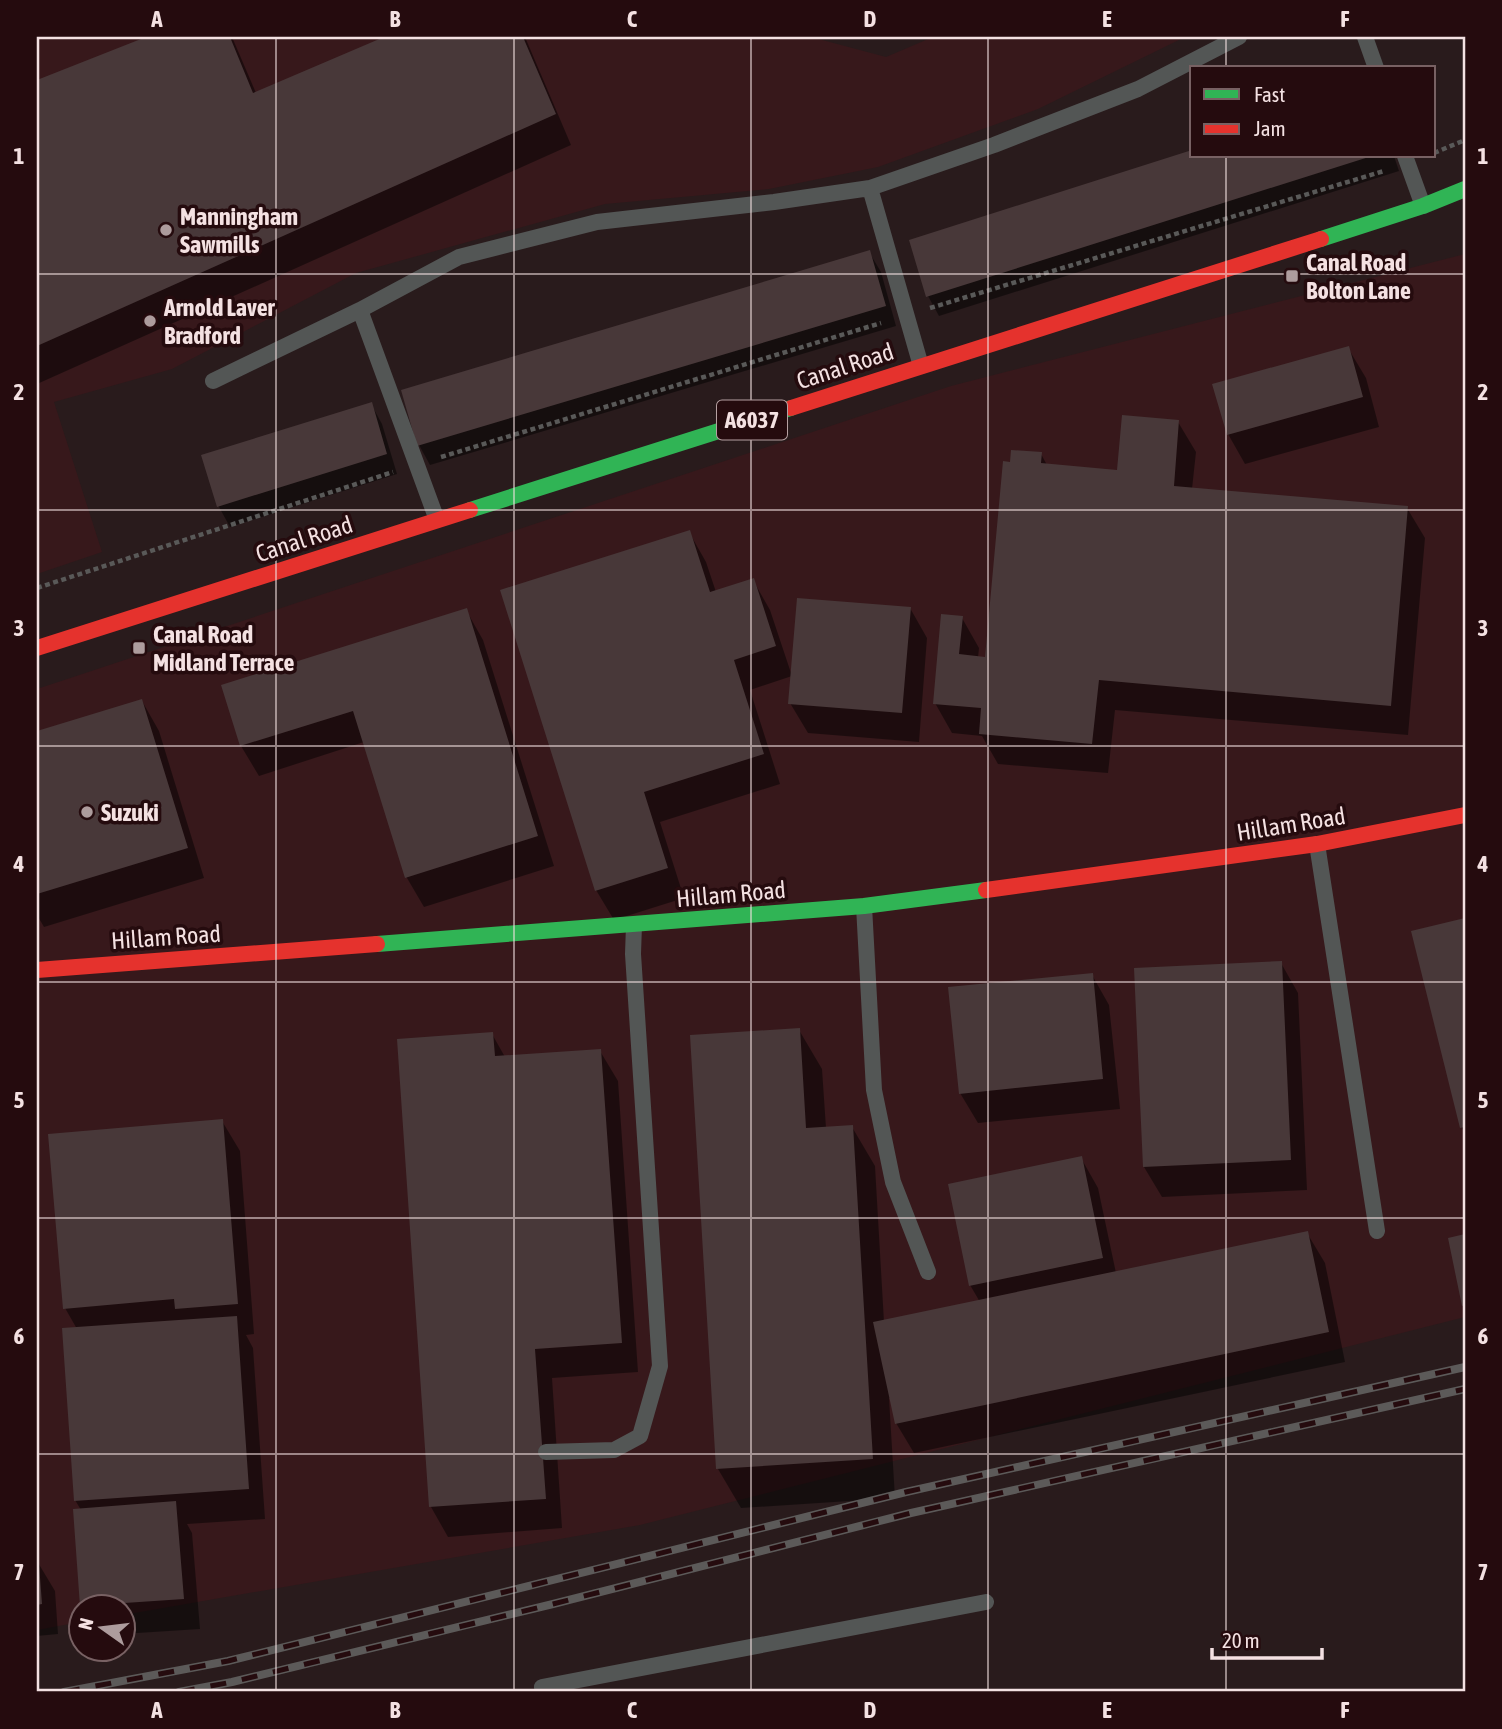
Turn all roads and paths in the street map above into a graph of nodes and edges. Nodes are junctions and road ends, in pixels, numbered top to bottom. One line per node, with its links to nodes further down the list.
1 (1239, 37): 7 (lane)
2 (1365, 37): 3 (lane)
3 (1375, 66)
4 (1465, 140): 5 (path)
5 (1436, 152)
6 (1407, 160): 9 (lane); 11 (path)
7 (870, 188): 10 (lane); 11 (lane)
8 (1465, 189): 9 (main road, Canal Road / A6037)
9 (1423, 206): 12 (main road, Canal Road / A6037)
10 (360, 310): 13 (lane); 14 (lane)
11 (907, 314): 12 (lane); 14 (path)
12 (921, 366): 15 (main road, Canal Road / A6037)
13 (213, 381)
14 (417, 465): 15 (lane); 16 (path)
15 (437, 520): 17 (main road, Canal Road / A6037)
16 (37, 588)
17 (37, 648)
18 (1465, 814): 19 (main road, Hillam Road)
19 (1317, 844): 20 (main road, Hillam Road); 23 (lane)
20 (864, 906): 21 (main road, Hillam Road); 24 (lane)
21 (634, 925): 22 (main road, Hillam Road); 25 (lane)
22 (37, 970)
23 (1377, 1231)
24 (928, 1272)
25 (546, 1452)
26 (986, 1602): 27 (lane)
27 (543, 1692)

